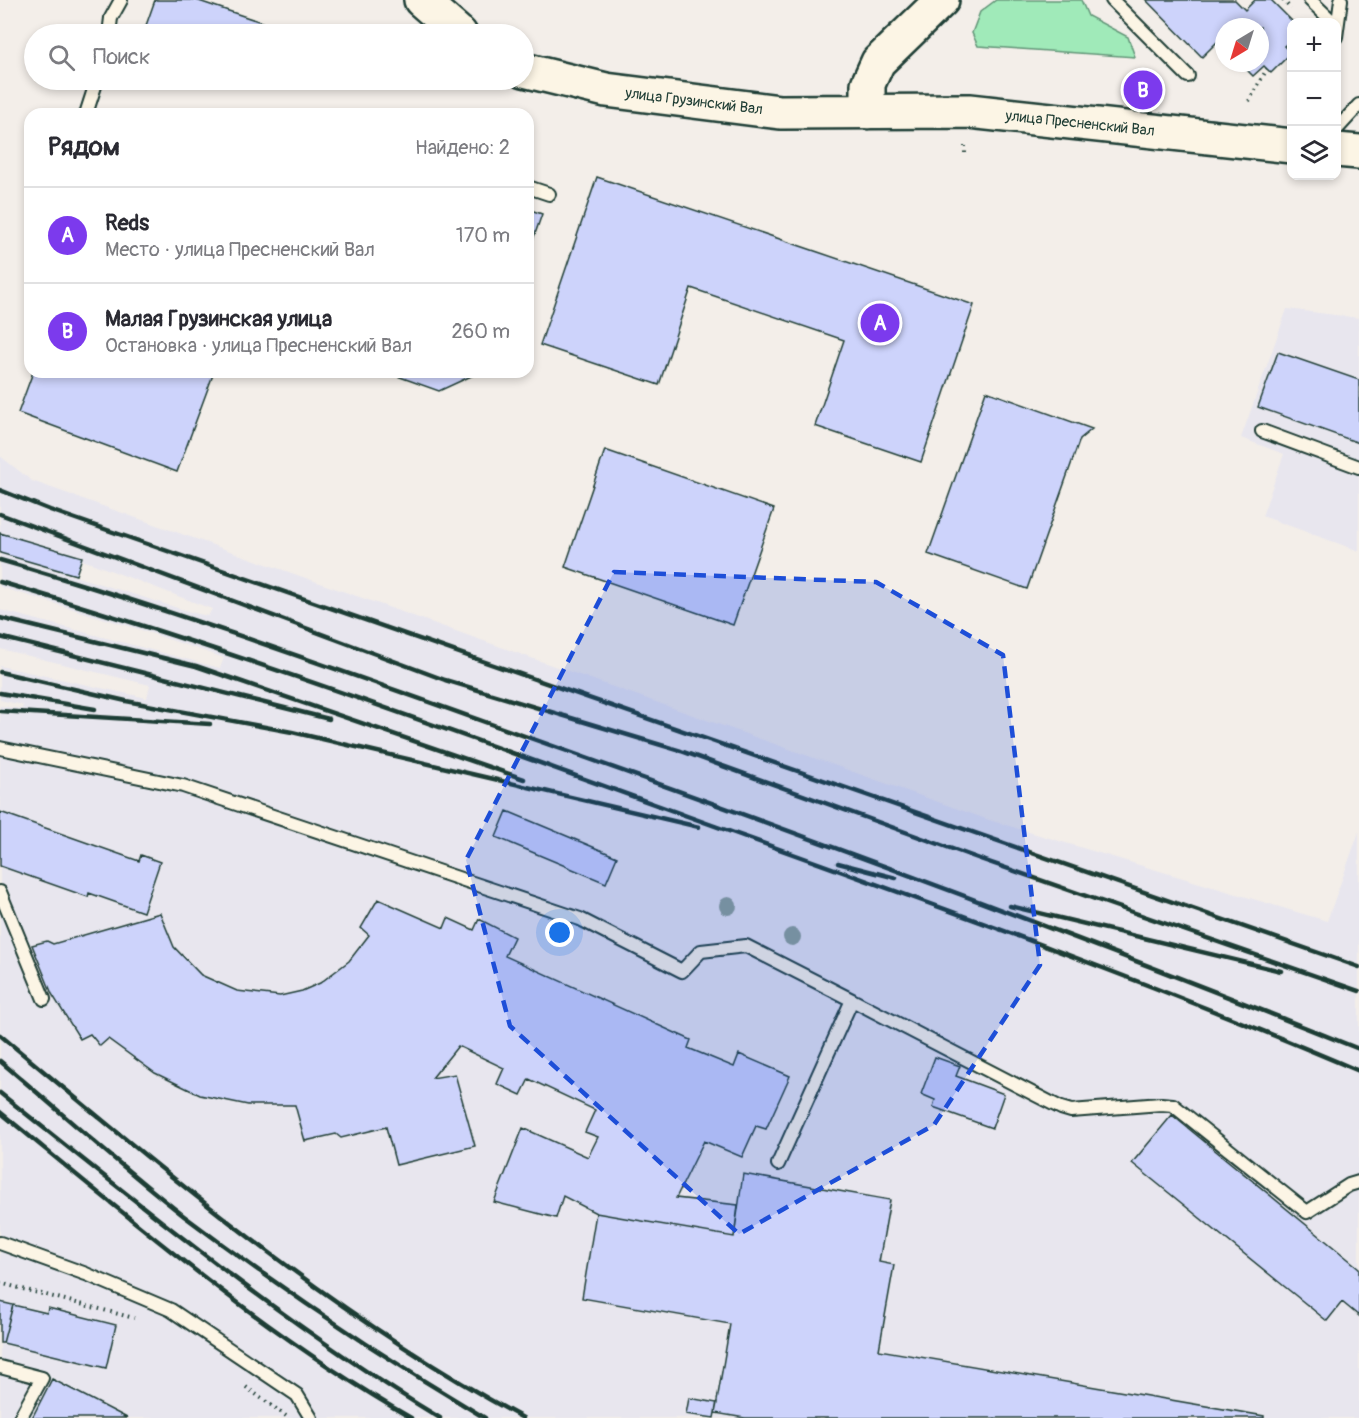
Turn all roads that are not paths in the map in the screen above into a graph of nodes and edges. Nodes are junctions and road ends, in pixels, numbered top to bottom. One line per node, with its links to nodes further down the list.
1 (121, 0): 9 (lane)
2 (421, 0): 10 (main road)
3 (942, 0): 16 (main road)
4 (1112, 0): 12 (lane)
5 (1310, 0): 7 (lane)
6 (1341, 0): 8 (lane)
7 (1327, 18)
8 (1338, 18)
9 (110, 24)
10 (449, 24)
11 (534, 72): 16 (main road, улица Грузинский Вал)
12 (1188, 76)
13 (94, 90): 15 (lane)
14 (1359, 105): 17 (lane)
15 (88, 108)
16 (867, 112): 18 (main road, улица Пресненский Вал)
17 (1340, 126)
18 (1287, 145)
19 (1341, 150): 20 (main road)
20 (1359, 152)
21 (534, 189): 22 (lane)
22 (549, 194)
23 (1262, 431): 24 (lane)
24 (1359, 467)
25 (0, 748): 28 (lane)
26 (0, 892): 27 (lane)
27 (44, 999)
28 (852, 1000): 29 (lane); 30 (lane)
29 (778, 1164)
30 (1359, 1182)
31 (0, 1243): 34 (lane)
32 (0, 1367): 33 (lane)
33 (20, 1418)
34 (311, 1418)

